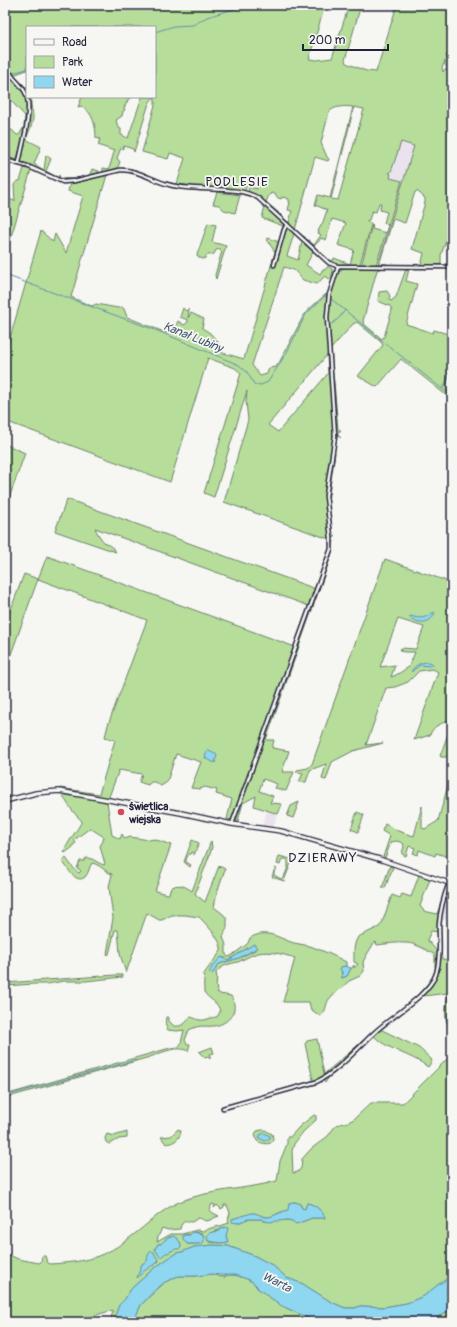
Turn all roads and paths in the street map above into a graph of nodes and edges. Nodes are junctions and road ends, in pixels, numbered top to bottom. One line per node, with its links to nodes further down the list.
1 (11, 74): 2 (street)
2 (26, 97)
3 (26, 98): 5 (street)
4 (5, 160): 5 (street)
5 (19, 163): 6 (street)
6 (287, 224): 7 (street); 8 (street)
7 (274, 266)
8 (338, 267): 9 (street); 11 (street)
9 (452, 268)
10 (5, 802): 11 (street)
11 (232, 824): 12 (street)
12 (451, 883): 13 (street)
13 (223, 1108)

